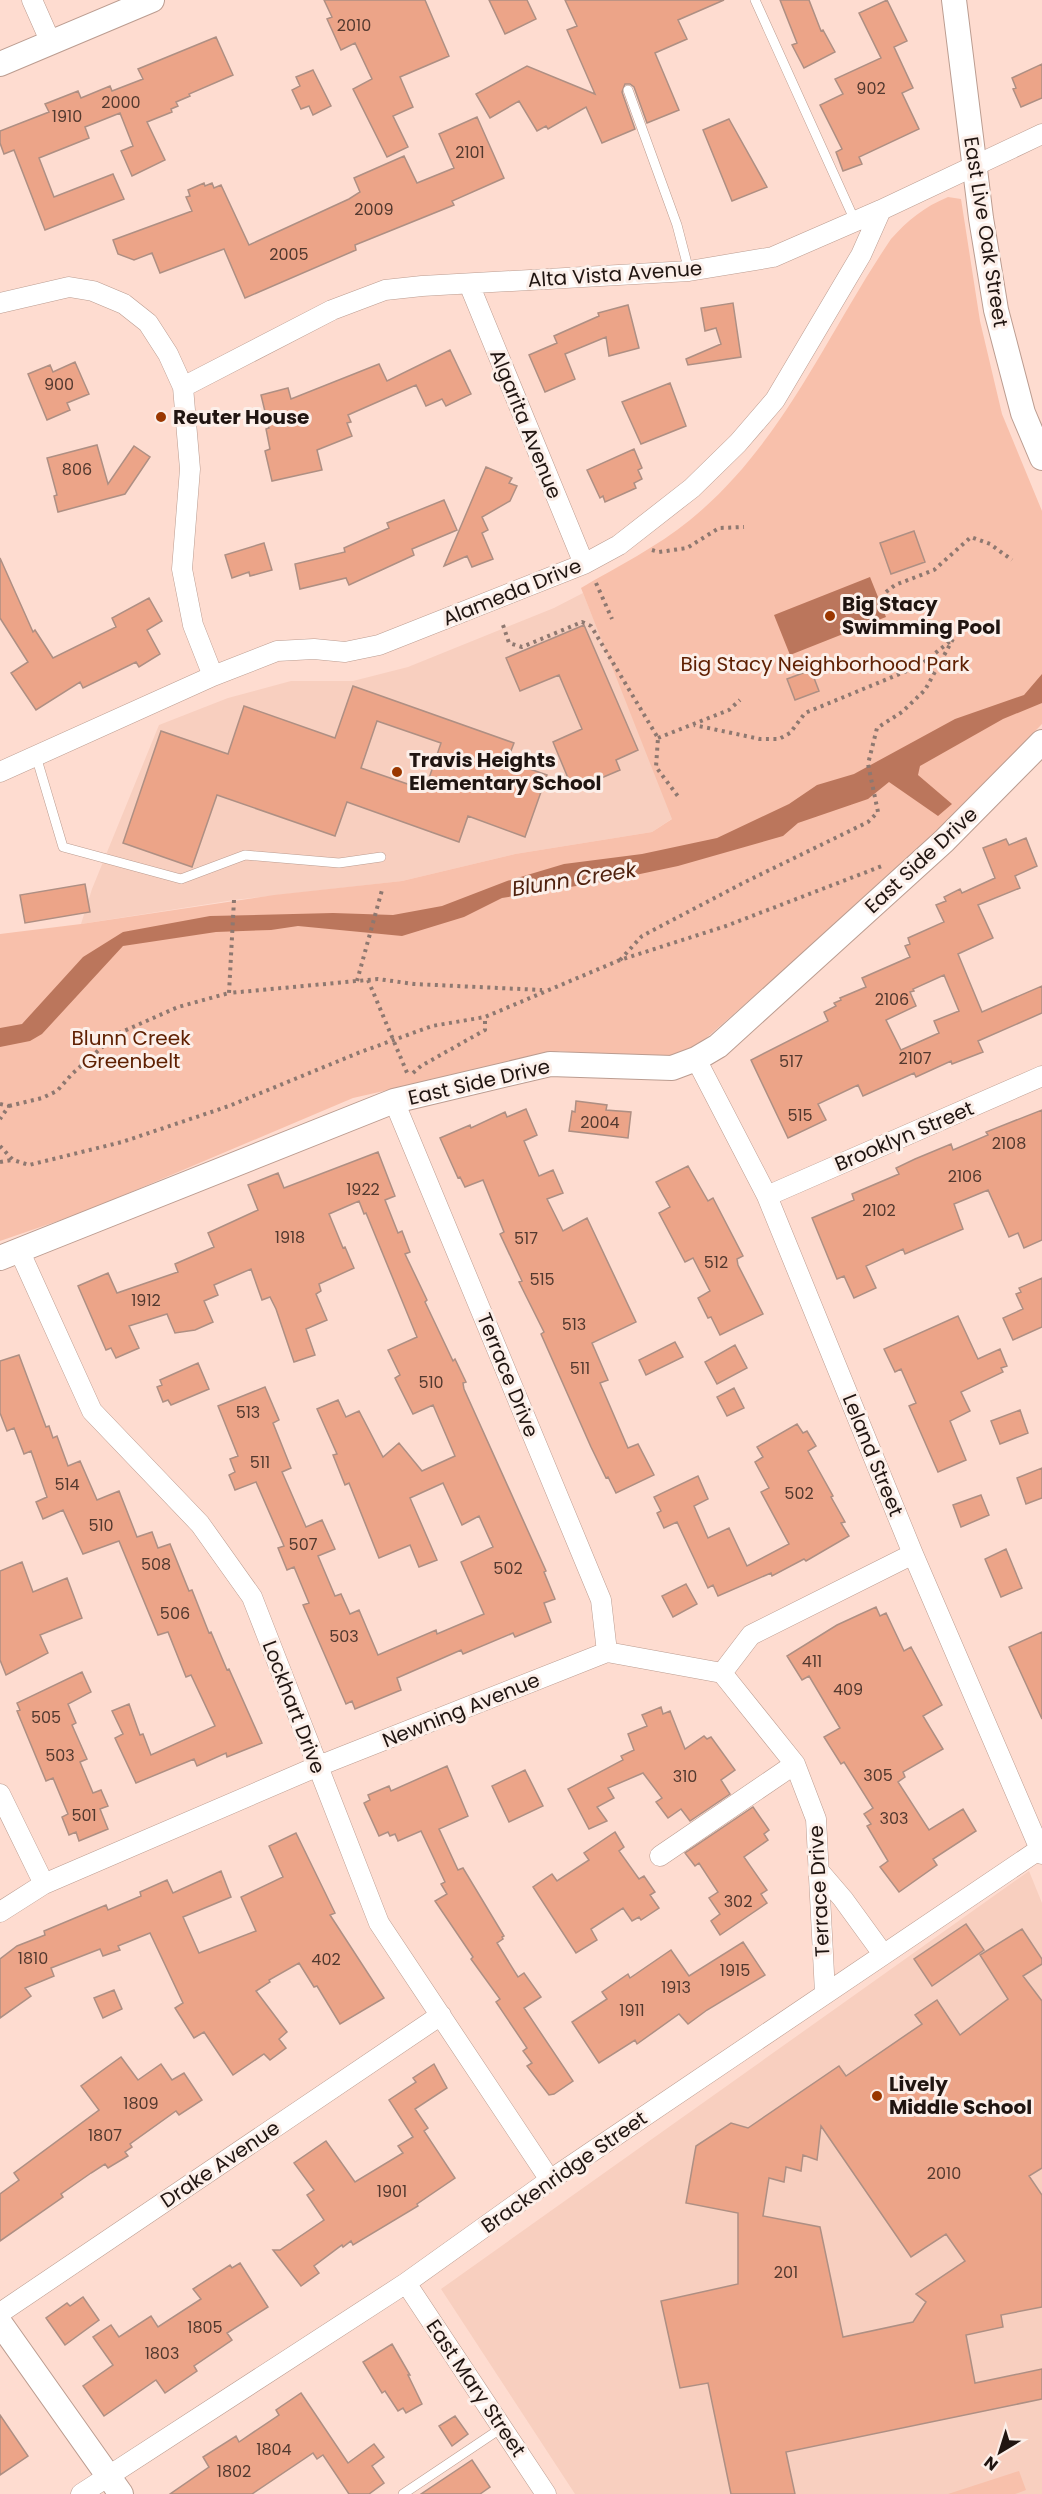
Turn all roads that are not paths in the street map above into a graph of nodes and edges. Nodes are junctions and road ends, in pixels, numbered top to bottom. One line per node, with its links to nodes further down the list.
1 (32, 0): 5 (street)
2 (152, 0): 5 (street)
3 (754, 0): 11 (lane)
4 (954, 0): 9 (street, East Live Oak Street)
5 (51, 43): 6 (street)
6 (0, 64)
7 (628, 90): 12 (lane)
8 (1042, 134): 9 (street, Alta Vista Avenue)
9 (974, 165): 10 (street, Alta Vista Avenue); 16 (street, East Live Oak Street)
10 (881, 210): 11 (street, Alta Vista Avenue); 17 (street, Alameda Drive)
11 (855, 221): 12 (street, Alta Vista Avenue)
12 (689, 271): 13 (street, Alta Vista Avenue)
13 (469, 284): 15 (street, Alta Vista Avenue); 17 (street, Algarita Avenue)
14 (0, 303): 15 (street)
15 (183, 387): 18 (street)
16 (1042, 458)
17 (584, 564): 18 (street, Alameda Drive)
18 (213, 676): 20 (street, Alameda Drive)
19 (1042, 742): 23 (street, East Side Drive)
20 (36, 756): 21 (street, Alameda Drive); 22 (lane)
21 (0, 772)
22 (381, 857)
23 (696, 1059): 25 (street, East Side Drive); 26 (street, Leland Street)
24 (1042, 1076): 26 (street, Brooklyn Street)
25 (394, 1101): 27 (street, East Side Drive); 29 (street, Terrace Drive)
26 (767, 1196): 28 (street, Leland Street)
27 (10, 1254): 32 (street, Lockhart Drive)
28 (913, 1554): 30 (street); 34 (street, Leland Street)
29 (607, 1652): 30 (street); 32 (street, Newning Avenue)
30 (722, 1673): 31 (street, Terrace Drive)
31 (795, 1764): 35 (street); 36 (street, Terrace Drive)
32 (316, 1767): 37 (street, Newning Avenue); 41 (street, Lockhart Drive)
33 (0, 1794): 37 (street)
34 (1041, 1849): 39 (street, Brackenridge Street)
35 (660, 1856)
36 (819, 1871): 39 (street); 40 (street, Terrace Drive)
37 (44, 1884): 38 (street, Newning Avenue)
38 (0, 1912)
39 (883, 1954): 40 (street, Brackenridge Street)
40 (825, 1993): 42 (street, Brackenridge Street)
41 (441, 2015): 42 (street, Lockhart Drive); 44 (street, Drake Avenue)
42 (550, 2180): 43 (street, Brackenridge Street)
43 (406, 2283): 46 (street, East Mary Street); 47 (street, Brackenridge Street)
44 (0, 2313)
45 (0, 2323): 47 (street)
46 (503, 2427): 49 (lane); 50 (street, East Mary Street)
47 (115, 2485): 48 (street, Brackenridge Street)
48 (81, 2494)
49 (403, 2494)
50 (546, 2494)

